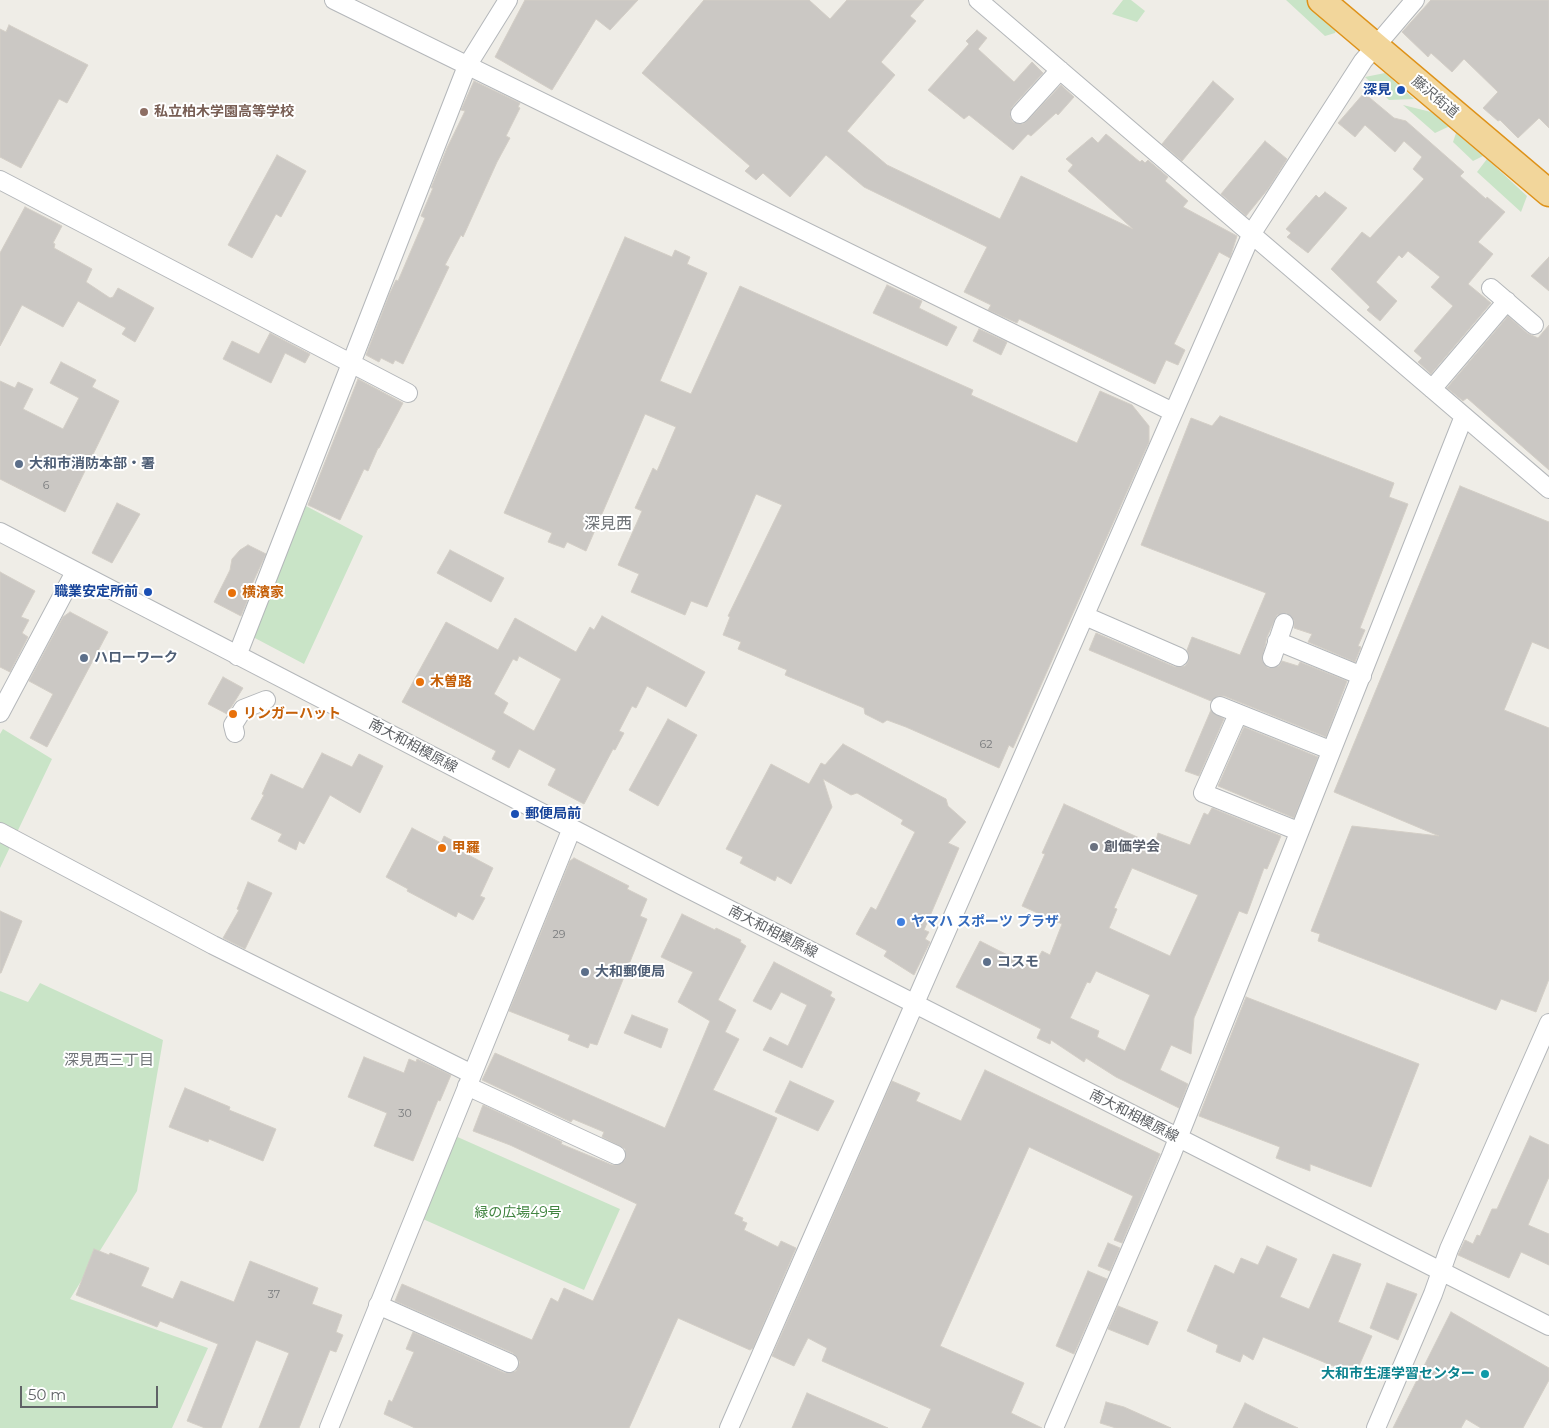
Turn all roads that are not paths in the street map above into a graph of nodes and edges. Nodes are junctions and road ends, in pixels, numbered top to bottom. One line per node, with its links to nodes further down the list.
1 (334, 0): 7 (street)
2 (508, 0): 7 (street)
3 (978, 0): 8 (street)
4 (1321, 0): 6 (highway, 藤沢街道)
5 (1415, 0): 6 (street)
6 (1375, 46): 11 (highway, 藤沢街道); 12 (street)
7 (467, 66): 16 (street); 19 (street)
8 (1060, 70): 9 (street); 12 (street)
9 (1020, 114)
10 (0, 180): 16 (street)
11 (1549, 194)
12 (1252, 233): 17 (street); 19 (street)
13 (1491, 288): 14 (street)
14 (1506, 301): 15 (street); 17 (street)
15 (1534, 325)
16 (352, 364): 18 (street); 27 (street)
17 (1432, 389): 20 (street)
18 (408, 394)
19 (1173, 412): 24 (street)
20 (1464, 416): 21 (street); 30 (street)
21 (1549, 489)
22 (0, 532): 23 (street, 南大和相模原線)
23 (74, 572): 27 (street, 南大和相模原線); 33 (street)
24 (1085, 616): 28 (street); 40 (street)
25 (1284, 623): 26 (street)
26 (1278, 641): 29 (street); 30 (street)
27 (237, 656): 37 (street, 南大和相模原線)
28 (1179, 657)
29 (1272, 658)
30 (1362, 676): 36 (street)
31 (266, 700): 35 (street)
32 (1220, 706): 34 (street)
33 (0, 713)
34 (1238, 714): 36 (street); 38 (street)
35 (235, 733)
36 (1330, 750): 38 (street)
37 (572, 828): 40 (street, 南大和相模原線); 42 (street)
38 (1298, 831): 43 (street)
39 (0, 832): 42 (street)
40 (914, 1004): 43 (street, 南大和相模原線); 50 (street)
41 (1549, 1023): 45 (street)
42 (470, 1080): 44 (street); 46 (street)
43 (1177, 1138): 45 (street, 南大和相模原線); 51 (street)
44 (616, 1154)
45 (1441, 1272): 47 (street, 南大和相模原線); 52 (street)
46 (378, 1305): 48 (street); 49 (street)
47 (1549, 1326)
48 (509, 1363)
49 (328, 1428)
50 (729, 1428)
51 (1054, 1428)
52 (1376, 1428)

